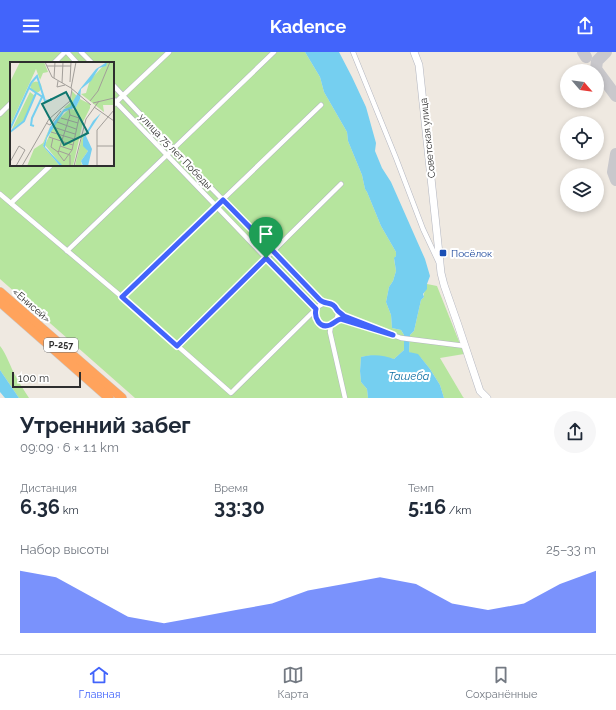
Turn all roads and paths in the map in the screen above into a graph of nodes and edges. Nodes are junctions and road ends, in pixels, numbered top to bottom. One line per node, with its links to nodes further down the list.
1 (66, 52): 7 (street); 8 (street)
2 (81, 52): 9 (street)
3 (169, 52): 11 (street)
4 (274, 52): 16 (street)
5 (353, 52): 27 (street)
6 (414, 52): 27 (street, Советская улица)
7 (55, 62)
8 (76, 62)
9 (91, 62)
10 (114, 86): 11 (street, улица 75 лет Победы)
11 (123, 95): 12 (street); 16 (street, улица 75 лет Победы)
12 (114, 102): 17 (street, улица 75 лет Победы)
13 (10, 104): 15 (street)
14 (321, 106): 21 (street)
15 (0, 114)
16 (173, 149): 17 (street); 21 (street, улица 75 лет Победы)
17 (166, 155): 23 (street, улица 75 лет Победы); 24 (street)
18 (50, 166): 22 (street)
19 (341, 184): 25 (street)
20 (0, 194): 22 (street)
21 (223, 200): 23 (street); 25 (street, улица 75 лет Победы)
22 (12, 204): 24 (street)
23 (216, 206): 26 (street, улица 75 лет Победы); 29 (street)
24 (67, 251): 29 (street)
25 (273, 251): 26 (street); 31 (street, улица 75 лет Победы)
26 (266, 258): 32 (street, улица 75 лет Победы); 37 (street)
27 (439, 263): 38 (street, Советская улица)
28 (0, 292): 40 (highway, «Енисей» / Р-257)
29 (122, 297): 37 (street)
30 (0, 302): 39 (highway, «Енисей» / Р-257)
31 (324, 303): 32 (street); 33 (street)
32 (316, 309): 35 (street); 37 (street)
33 (338, 312): 34 (street); 36 (street)
34 (336, 320): 35 (street); 36 (street)
35 (330, 325): 41 (street)
36 (393, 335): 38 (street)
37 (177, 346)
38 (465, 346): 42 (street, Советская улица)
39 (109, 398)
40 (122, 398)
41 (345, 398)
42 (487, 398)

